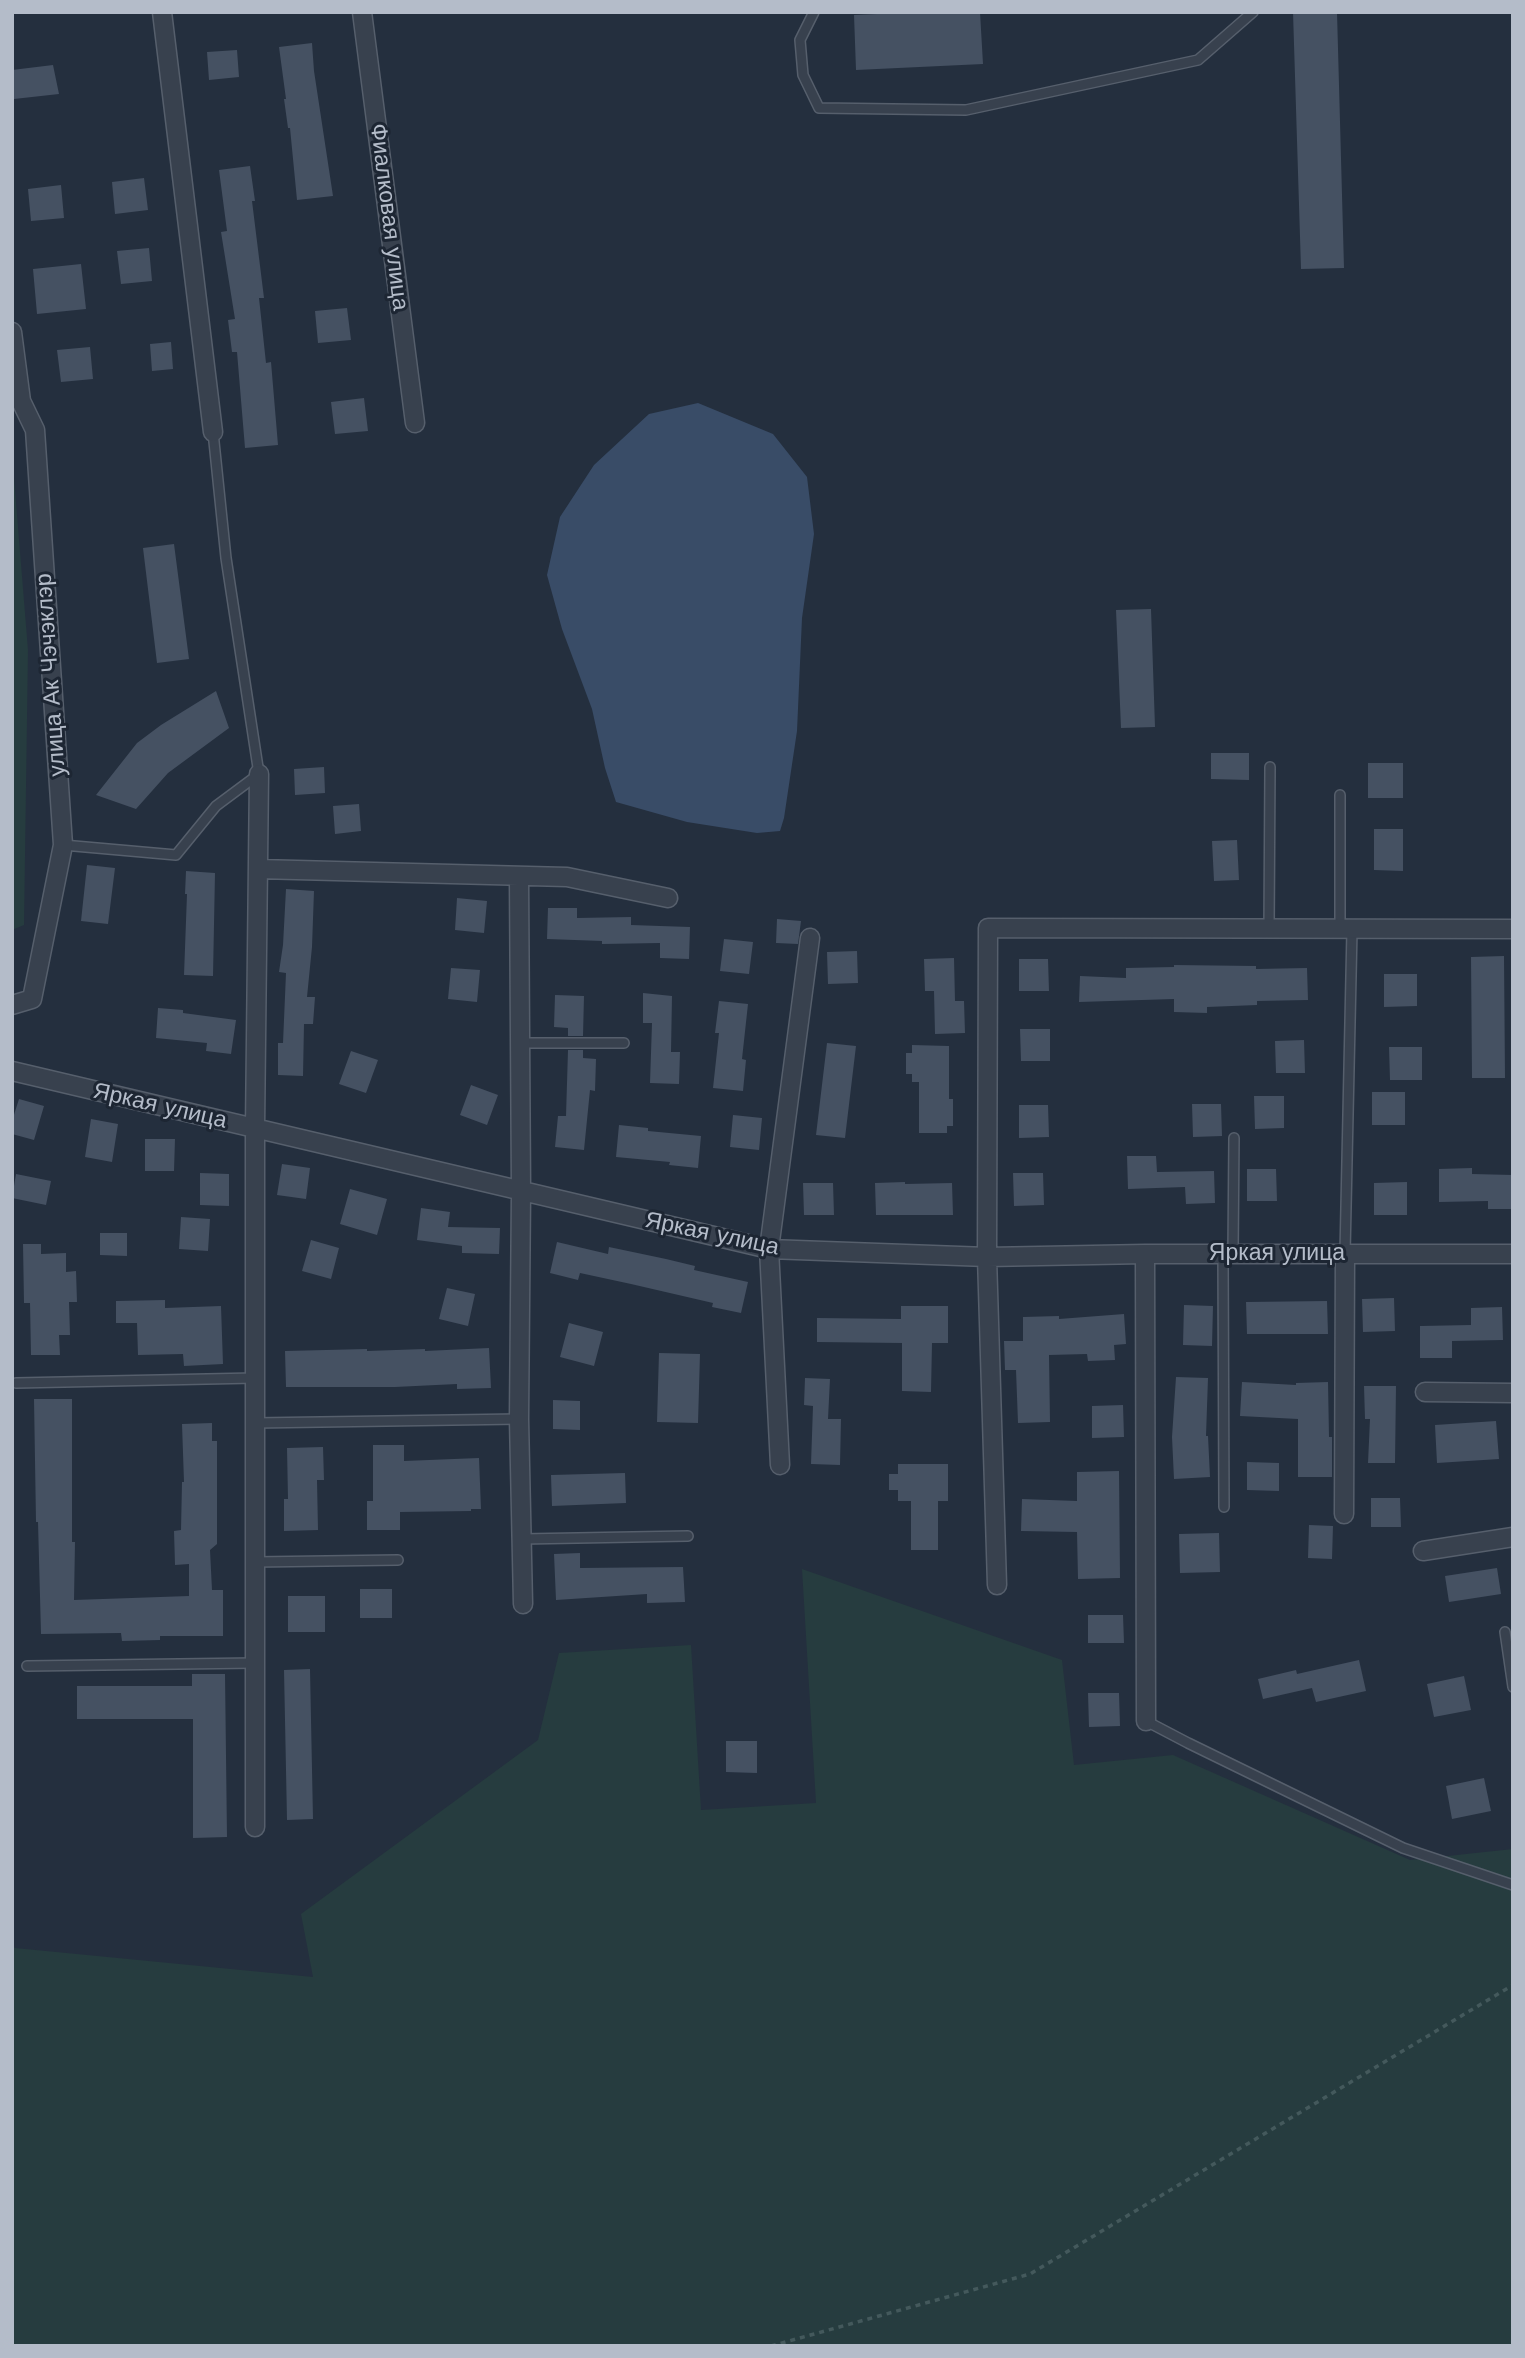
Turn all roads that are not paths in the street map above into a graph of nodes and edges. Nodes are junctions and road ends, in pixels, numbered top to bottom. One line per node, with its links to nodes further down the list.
1 (162, 12): 7 (street)
2 (362, 12): 6 (street, Фиалковая улица)
3 (814, 12): 4 (lane)
4 (1253, 12)
5 (12, 332): 11 (street, улица Ак Чэчэклэр)
6 (415, 422)
7 (213, 432): 9 (lane)
8 (1270, 767): 15 (lane)
9 (259, 774): 11 (lane); 12 (street)
10 (1340, 795): 17 (lane)
11 (63, 845): 19 (street, улица Ак Чэчэклэр)
12 (258, 869): 13 (street); 23 (street)
13 (519, 877): 14 (street); 20 (street)
14 (668, 898)
15 (1269, 929): 17 (street); 31 (street)
16 (1513, 929): 17 (street)
17 (1346, 930): 28 (lane)
18 (810, 938): 26 (street)
19 (12, 1005)
20 (520, 1043): 21 (lane); 25 (street)
21 (624, 1043)
22 (12, 1071): 23 (street, Яркая улица)
23 (255, 1128): 25 (street, Яркая улица); 32 (street)
24 (1234, 1138): 27 (lane)
25 (522, 1192): 26 (street, Яркая улица); 36 (street)
26 (769, 1249): 31 (street, Яркая улица); 38 (street)
27 (1228, 1253): 28 (street, Яркая улица); 29 (street, Яркая улица); 39 (lane)
28 (1345, 1253): 30 (street, Яркая улица); 40 (street)
29 (1145, 1254): 31 (street, Яркая улица); 53 (street)
30 (1513, 1254)
31 (987, 1257): 47 (street)
32 (255, 1378): 33 (lane); 37 (street)
33 (16, 1383)
34 (1424, 1392): 35 (street)
35 (1513, 1393)
36 (519, 1419): 37 (lane); 43 (street)
37 (255, 1423): 46 (street)
38 (780, 1465)
39 (1224, 1507)
40 (1345, 1514)
41 (688, 1536): 43 (lane)
42 (1513, 1537): 44 (street)
43 (522, 1539): 48 (street)
44 (1423, 1551)
45 (398, 1560): 46 (lane)
46 (255, 1562): 50 (street)
47 (997, 1586)
48 (523, 1604)
49 (1505, 1632): 52 (lane)
50 (255, 1663): 51 (lane); 54 (street)
51 (27, 1666)
52 (1513, 1687)
53 (1146, 1721): 55 (lane)
54 (255, 1827)
55 (1513, 1885)

